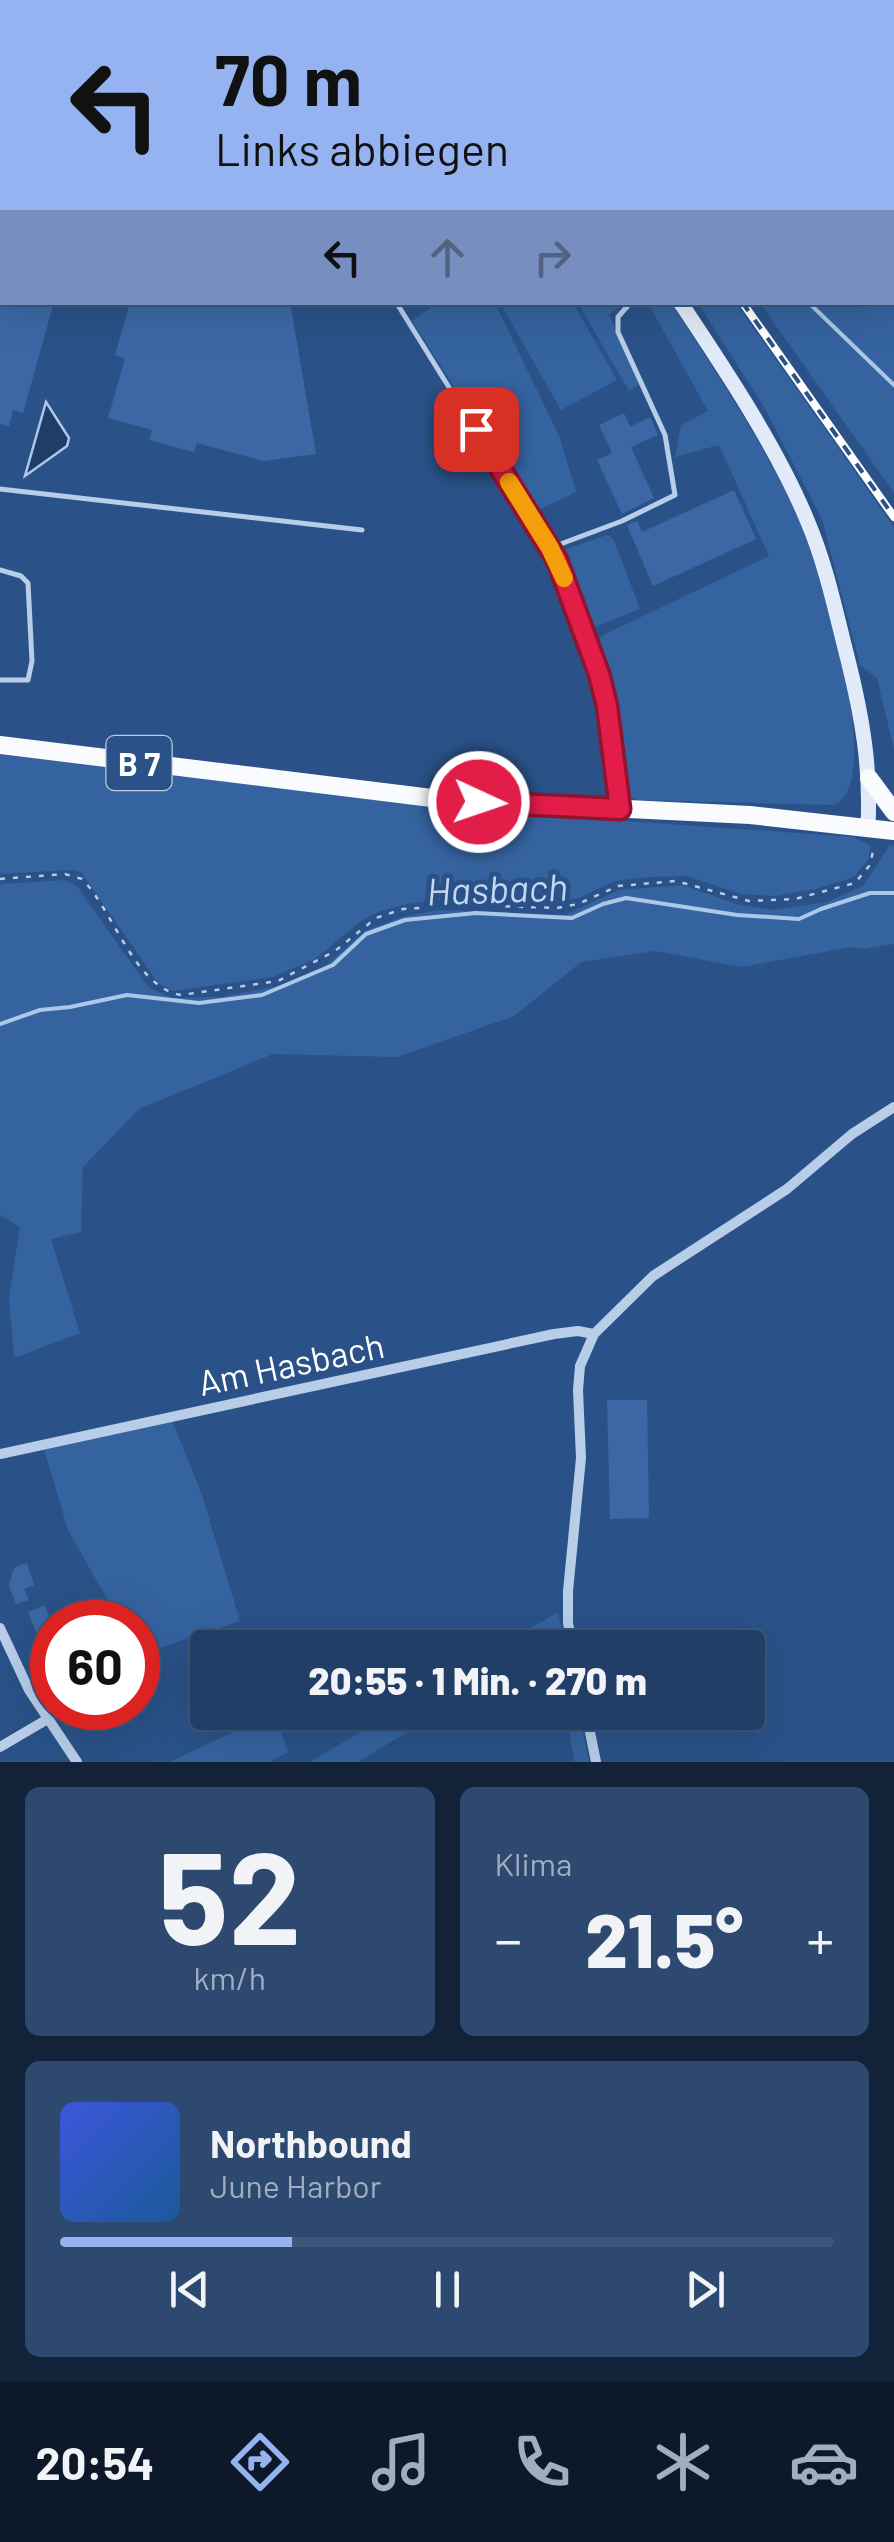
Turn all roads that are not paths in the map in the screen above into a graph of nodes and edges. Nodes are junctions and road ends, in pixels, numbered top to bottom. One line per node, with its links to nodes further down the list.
1 (398, 305): 6 (lane)
2 (628, 305): 6 (lane)
3 (682, 305): 10 (main road)
4 (0, 489): 5 (lane)
5 (362, 530)
6 (550, 548): 11 (lane)
7 (0, 570): 8 (lane)
8 (0, 680)
9 (0, 745): 11 (main road, B 7)
10 (869, 778): 12 (main road); 13 (main road)
11 (620, 809): 13 (main road, B 7)
12 (894, 812)
13 (868, 826): 14 (main road, B 7)
14 (894, 831)
15 (894, 1108): 16 (street)
16 (594, 1334): 17 (street, Am Hasbach); 19 (street)
17 (0, 1454)
18 (0, 1628): 20 (street)
19 (569, 1630)
20 (30, 1688)
21 (30, 1729): 24 (street)
22 (54, 1730): 25 (street)
23 (590, 1730): 26 (street)
24 (0, 1747)
25 (78, 1762)
26 (596, 1762)

